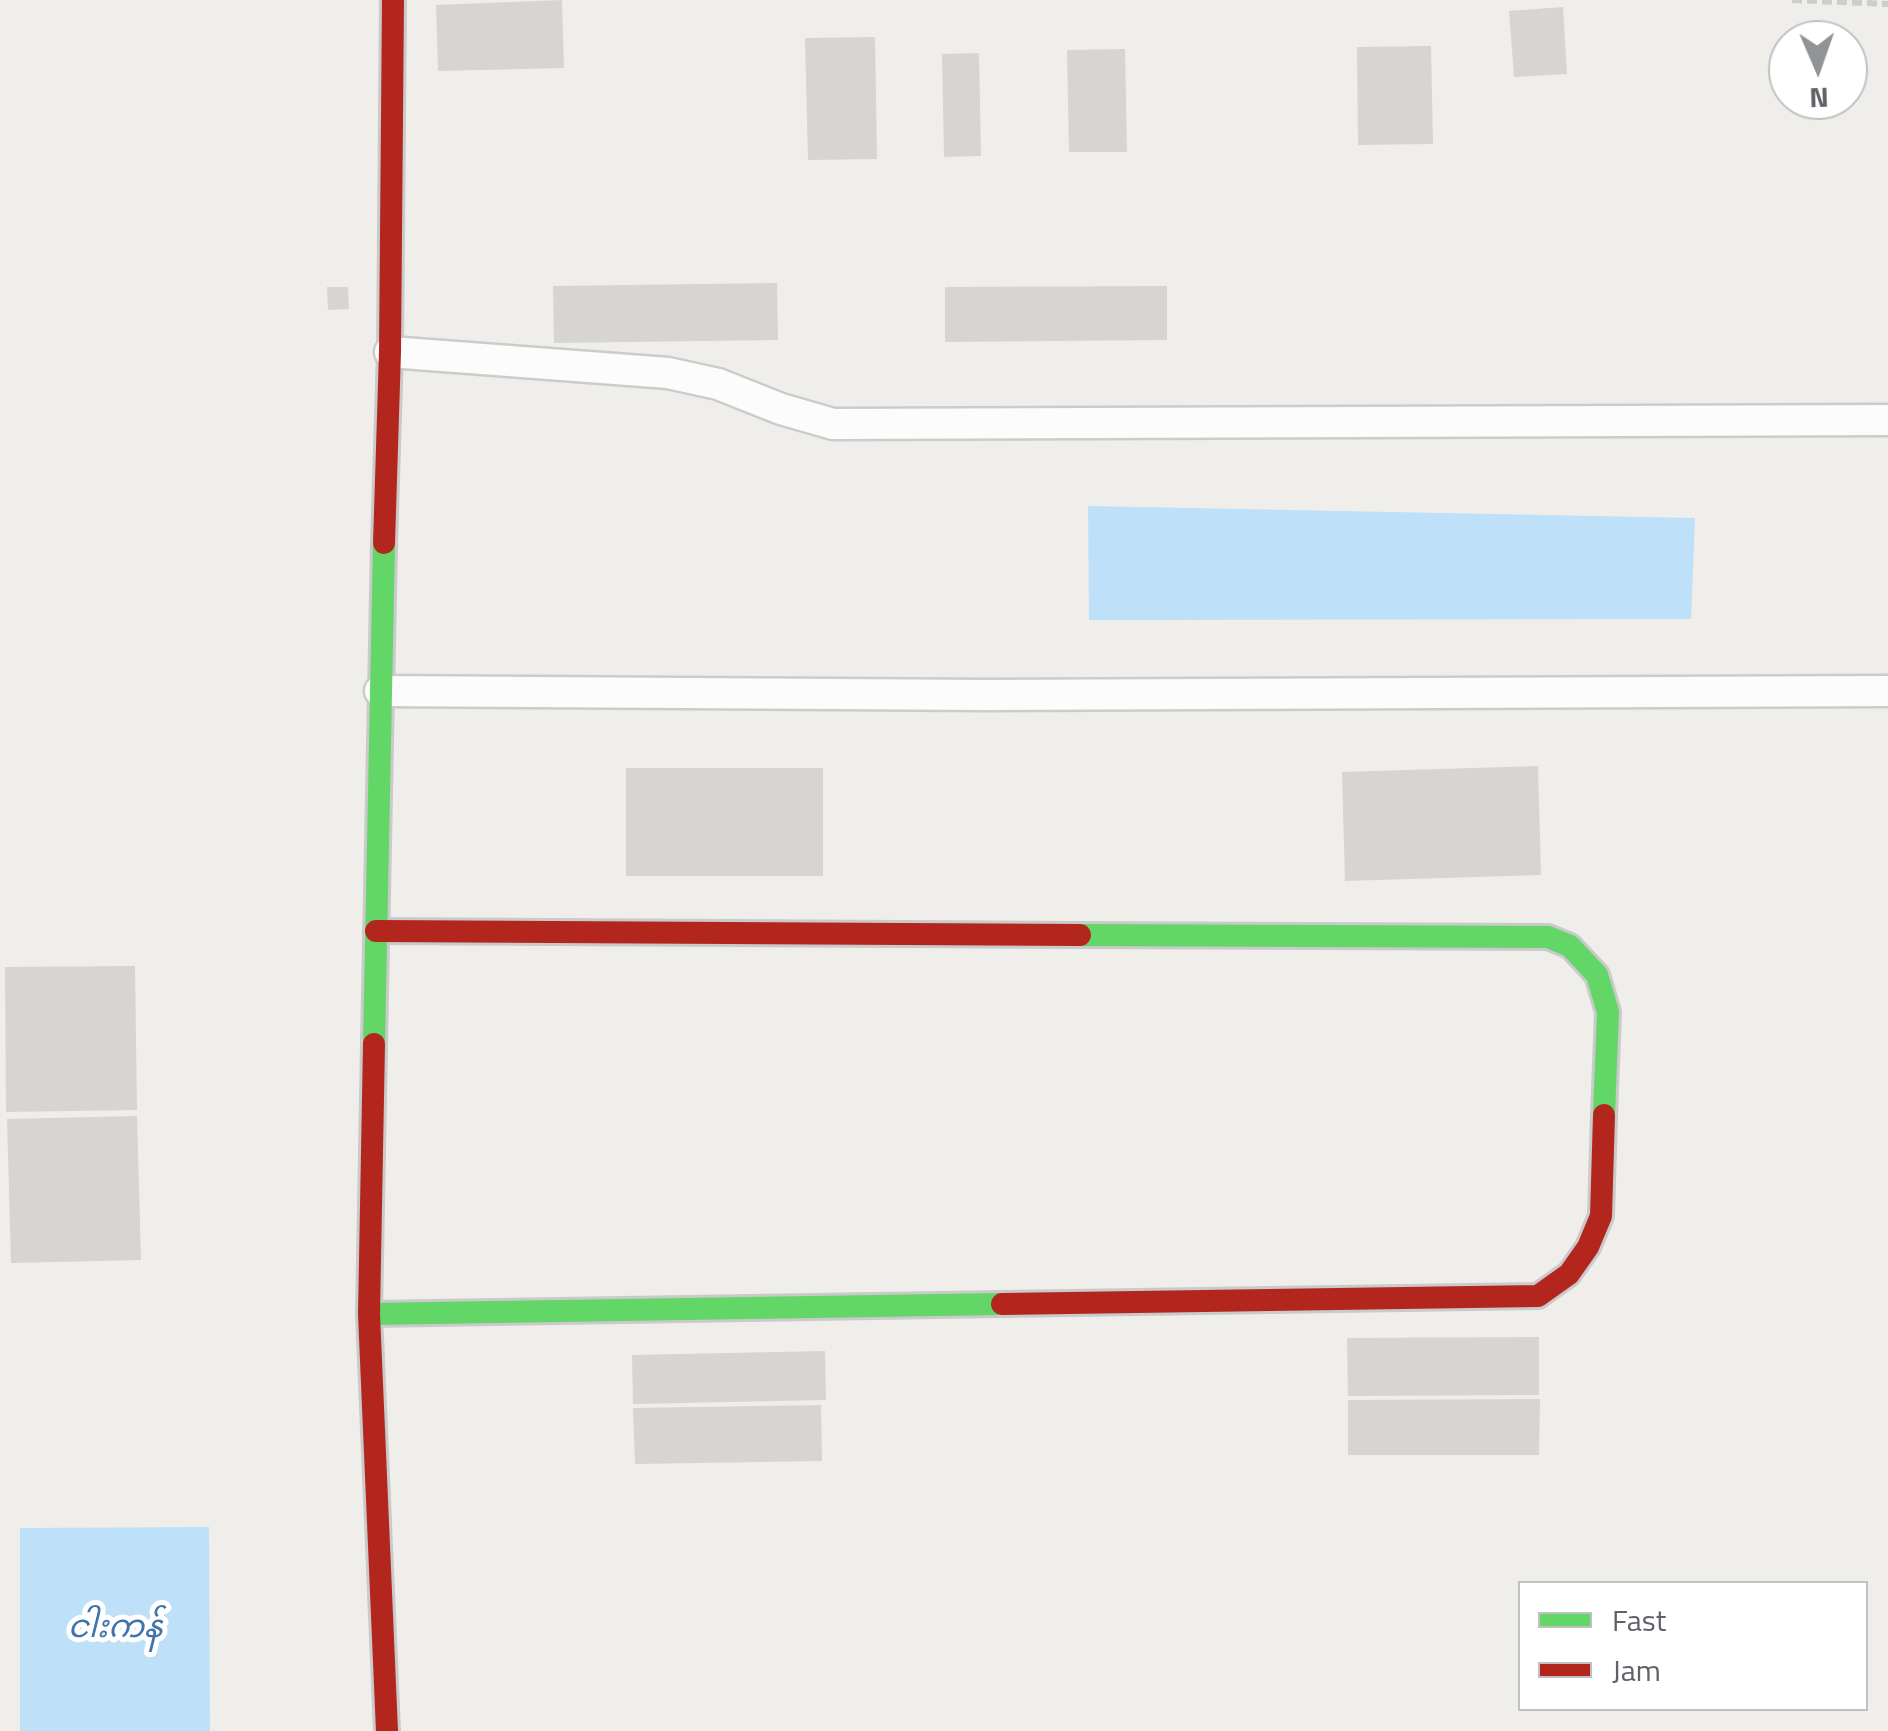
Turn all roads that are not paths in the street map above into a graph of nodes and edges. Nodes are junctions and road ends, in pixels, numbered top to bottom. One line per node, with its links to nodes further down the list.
1 (392, 0): 2 (street)
2 (390, 352): 3 (street); 5 (street)
3 (1888, 420)
4 (1888, 690): 5 (street)
5 (380, 691): 6 (street)
6 (376, 931): 7 (street); 7 (street)
7 (370, 1314): 8 (street)
8 (387, 1731)

